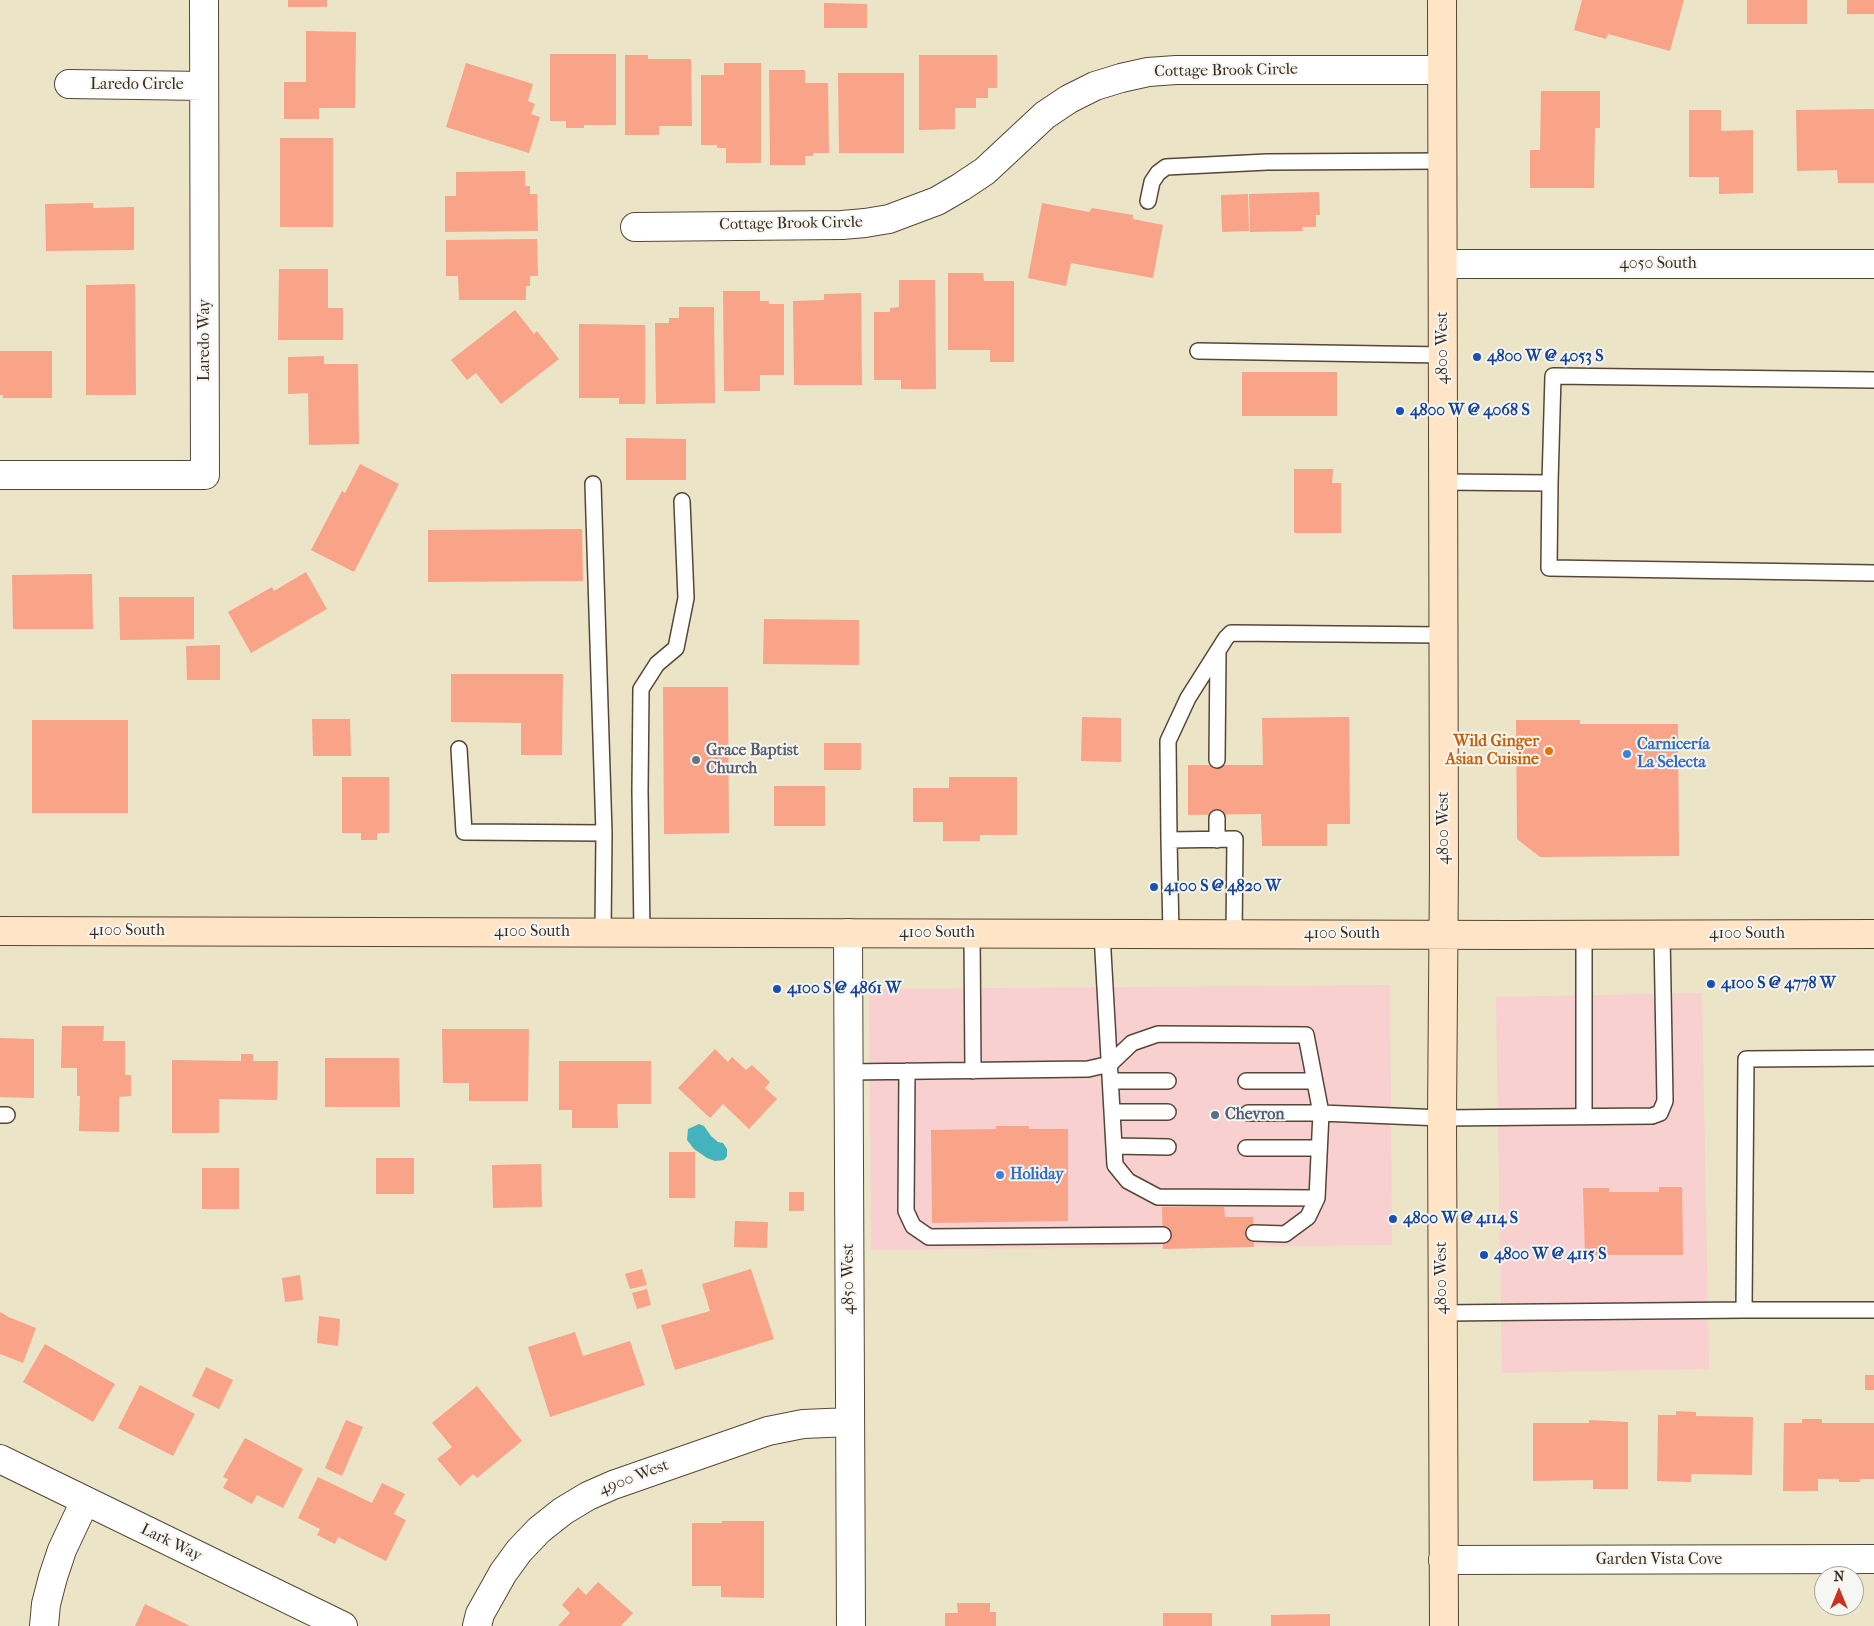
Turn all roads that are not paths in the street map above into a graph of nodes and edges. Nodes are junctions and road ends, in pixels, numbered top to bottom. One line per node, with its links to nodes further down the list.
1 (204, 0): 5 (street, Laredo Way)
2 (1442, 0): 3 (main road, 4800 West)
3 (1442, 70): 6 (main road, 4800 West); 8 (street, Cottage Brook Circle)
4 (69, 84): 5 (street, Laredo Circle)
5 (204, 86): 14 (street, Laredo Way)
6 (1442, 161): 7 (lane); 9 (main road, 4800 West)
7 (1148, 201)
8 (635, 227)
9 (1442, 264): 10 (street, 4050 South); 12 (main road, 4800 West)
10 (1874, 264)
11 (1198, 351): 12 (lane)
12 (1442, 355): 15 (main road, 4800 West)
13 (1874, 380): 16 (lane)
14 (0, 475)
15 (1443, 482): 16 (lane); 20 (main road, 4800 West)
16 (1550, 483): 19 (lane)
17 (593, 484): 25 (lane)
18 (682, 501): 30 (lane)
19 (1874, 573)
20 (1443, 635): 21 (lane); 37 (main road, 4800 West)
21 (1218, 652): 23 (lane); 26 (lane)
22 (459, 748): 25 (lane)
23 (1216, 760)
24 (1217, 818): 27 (lane)
25 (604, 833): 29 (lane)
26 (1169, 840): 27 (lane); 34 (lane)
27 (1217, 840): 35 (lane)
28 (0, 931): 29 (main road, 4100 South)
29 (603, 932): 30 (main road, 4100 South)
30 (642, 933): 31 (main road, 4100 South)
31 (848, 933): 32 (main road, 4100 South); 44 (street, 4850 West)
32 (972, 934): 33 (main road, 4100 South); 43 (lane)
33 (1102, 934): 34 (main road, 4100 South); 41 (lane)
34 (1171, 934): 35 (main road, 4100 South)
35 (1234, 934): 37 (main road, 4100 South)
36 (1874, 934): 39 (main road, 4100 South)
37 (1443, 935): 38 (main road, 4100 South); 54 (main road, 4800 West)
38 (1584, 935): 39 (main road, 4100 South); 53 (lane)
39 (1662, 935): 53 (lane)
40 (1874, 1058): 62 (lane)
41 (1110, 1064): 43 (lane); 45 (lane); 48 (lane)
42 (907, 1071): 43 (lane); 44 (lane); 61 (lane)
43 (973, 1071)
44 (848, 1072): 65 (street, 4850 West)
45 (1111, 1081): 46 (lane); 49 (lane)
46 (1168, 1081)
47 (1246, 1081): 48 (lane)
48 (1315, 1081): 52 (lane)
49 (1113, 1112): 50 (lane); 55 (lane)
50 (1168, 1112)
51 (1248, 1113): 52 (lane)
52 (1321, 1114): 54 (lane); 58 (lane)
53 (1584, 1117): 54 (lane)
54 (1442, 1118): 64 (main road, 4800 West)
55 (1115, 1146): 56 (lane); 59 (lane)
56 (1168, 1147)
57 (1246, 1148): 58 (lane)
58 (1319, 1148): 59 (lane)
59 (1317, 1198): 60 (lane)
60 (1254, 1233)
61 (1163, 1235)
62 (1744, 1310): 63 (lane); 64 (lane)
63 (1874, 1310)
64 (1442, 1313): 69 (main road, 4800 West)
65 (850, 1422): 72 (street, 4900 West); 73 (street, 4850 West)
66 (0, 1459): 67 (street, Lark Way)
67 (85, 1501): 70 (street); 71 (street, Lark Way)
68 (1874, 1559): 69 (street, Garden Vista Cove)
69 (1443, 1560): 74 (main road, 4800 West)
70 (44, 1626)
71 (343, 1626)
72 (477, 1626)
73 (851, 1626)
74 (1444, 1626)

